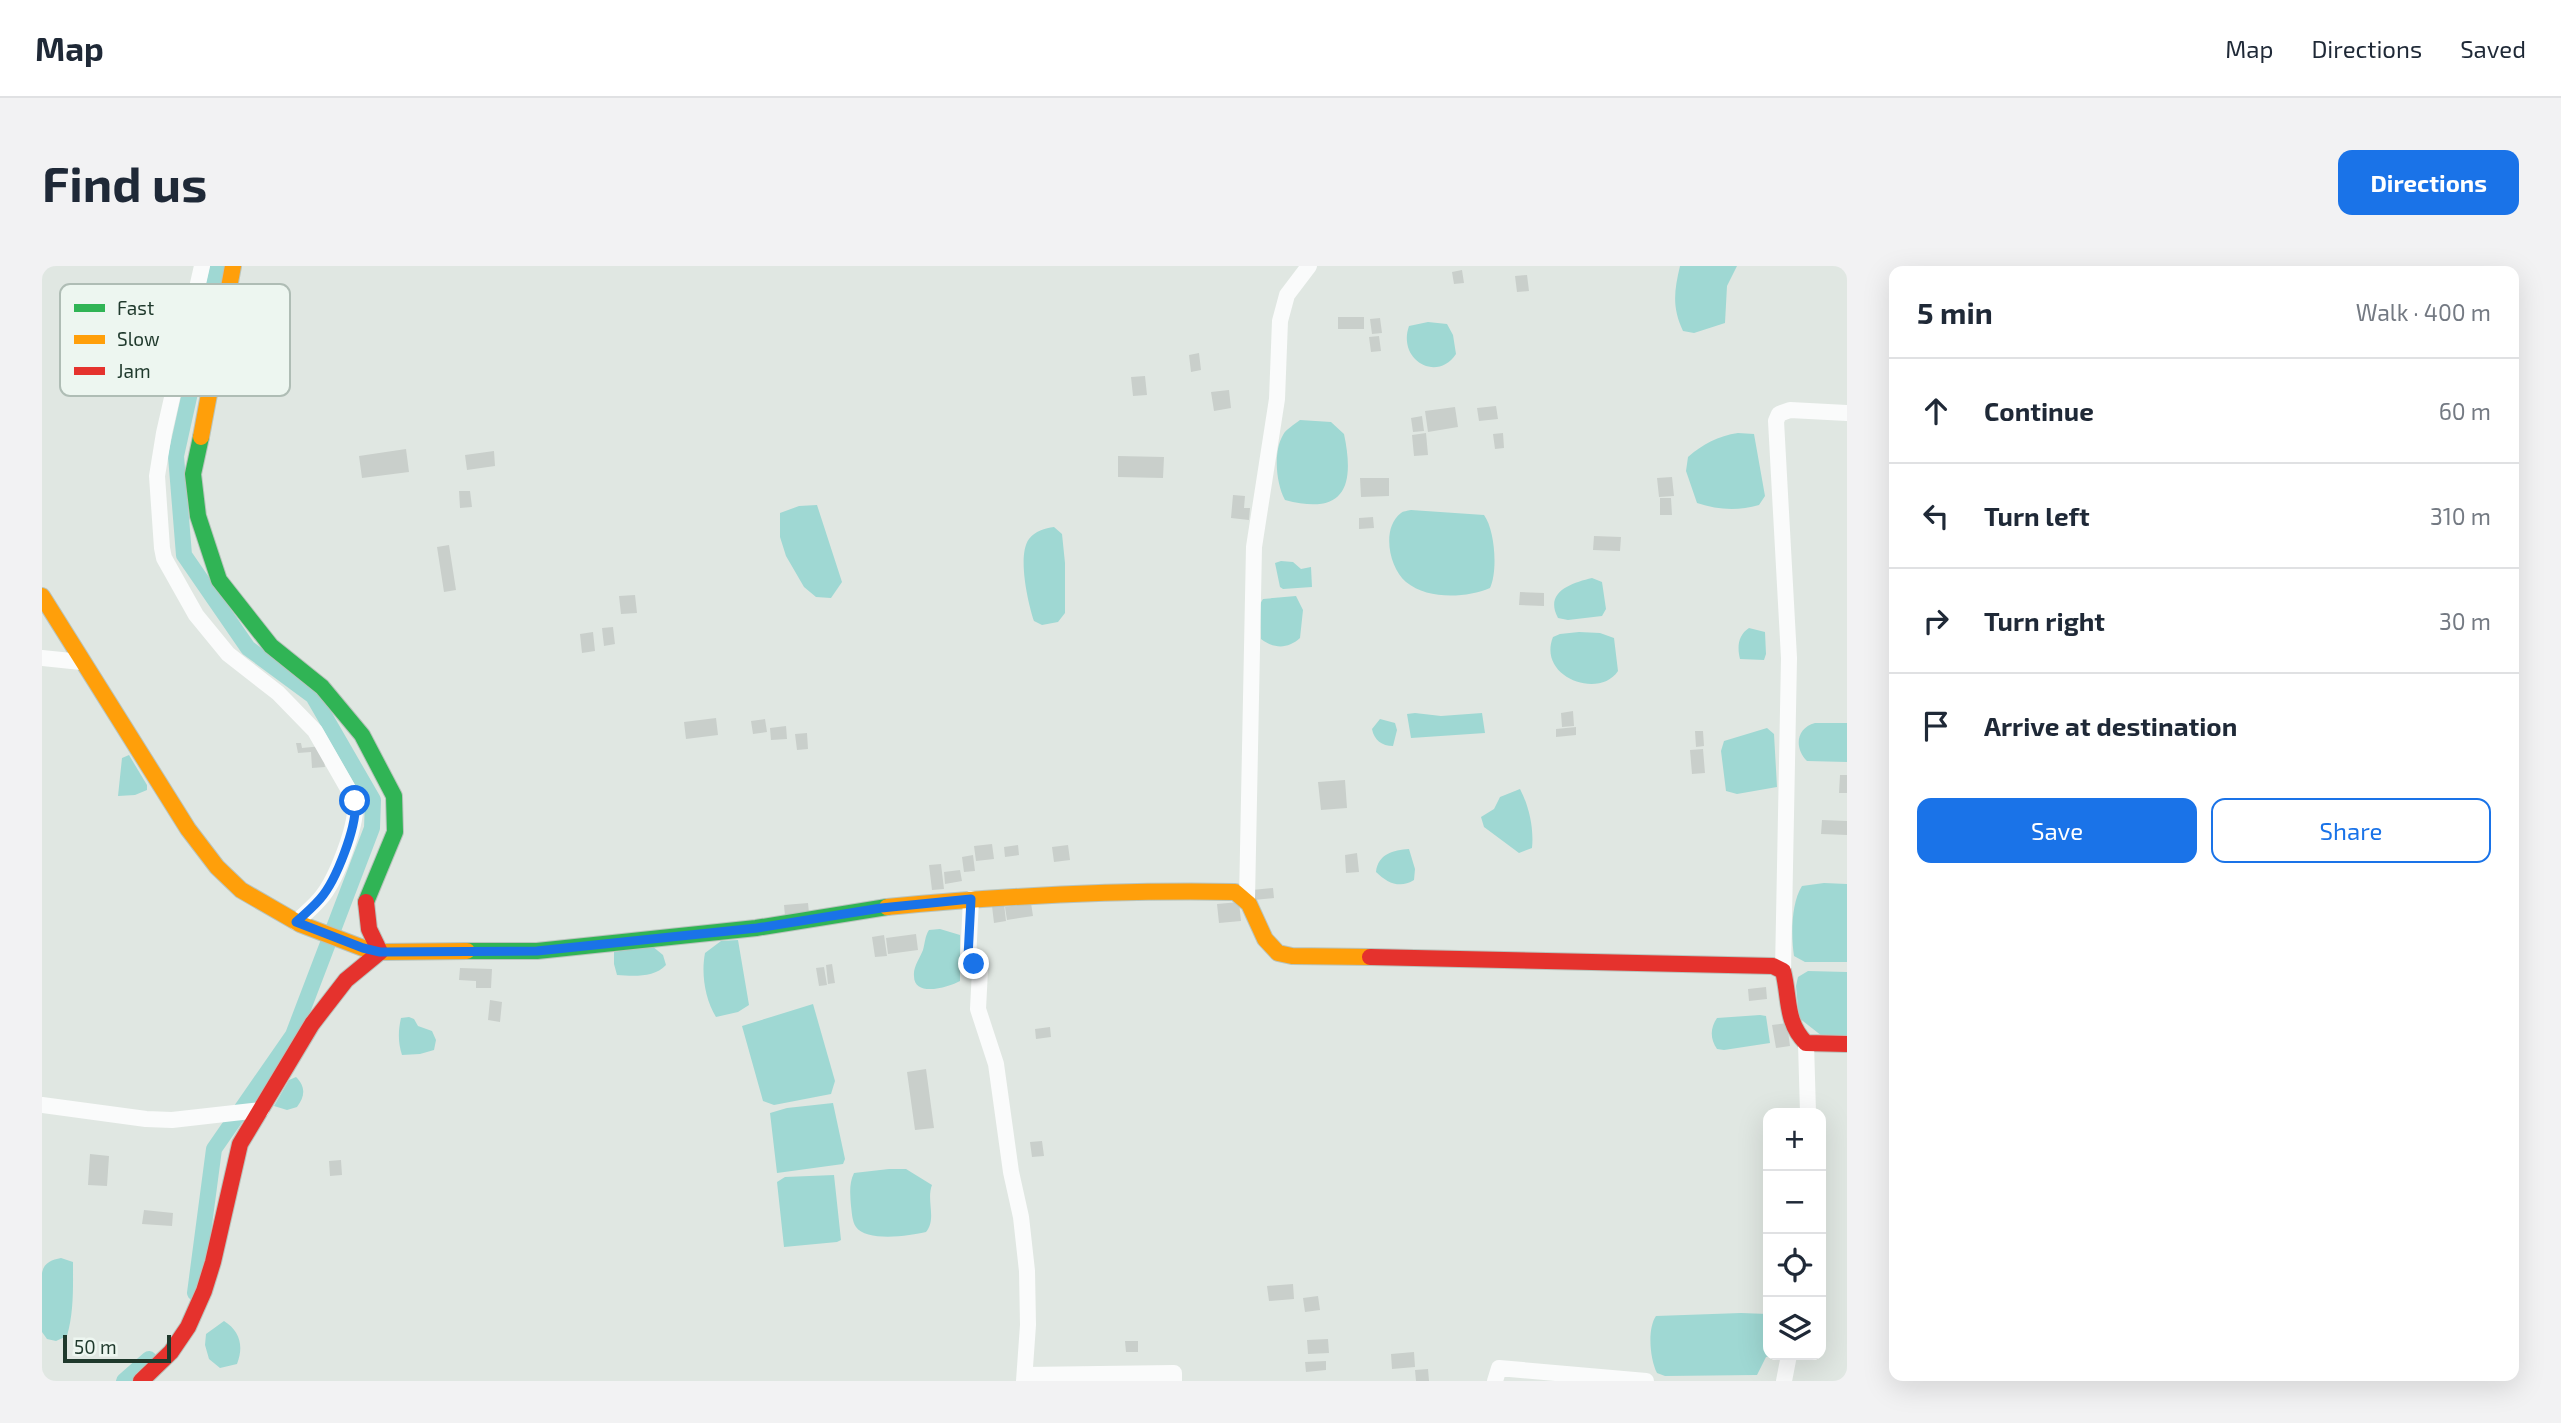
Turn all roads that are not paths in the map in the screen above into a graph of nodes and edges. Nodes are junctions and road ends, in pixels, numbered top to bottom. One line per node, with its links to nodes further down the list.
1 (202, 266): 4 (street)
2 (233, 266): 5 (main road)
3 (1309, 266): 13 (street)
4 (198, 284)
5 (230, 284)
6 (172, 396): 14 (street)
7 (208, 396): 15 (main road)
8 (1847, 414): 16 (street)
9 (42, 596): 11 (main road)
10 (42, 658): 11 (street)
11 (81, 662): 14 (main road)
12 (971, 899): 13 (main road); 15 (main road); 23 (street)
13 (1247, 900): 16 (main road)
14 (298, 923): 15 (main road)
15 (380, 952): 21 (main road)
16 (1783, 971): 17 (main road)
17 (1806, 1043): 18 (main road); 20 (street)
18 (1847, 1044)
19 (42, 1105): 21 (street)
20 (1808, 1108)
21 (261, 1110): 24 (main road)
22 (1788, 1360): 28 (street)
23 (1024, 1378): 25 (street)
24 (141, 1381)
25 (1174, 1381)
26 (1495, 1381): 27 (street)
27 (1646, 1381)
28 (1784, 1381)

